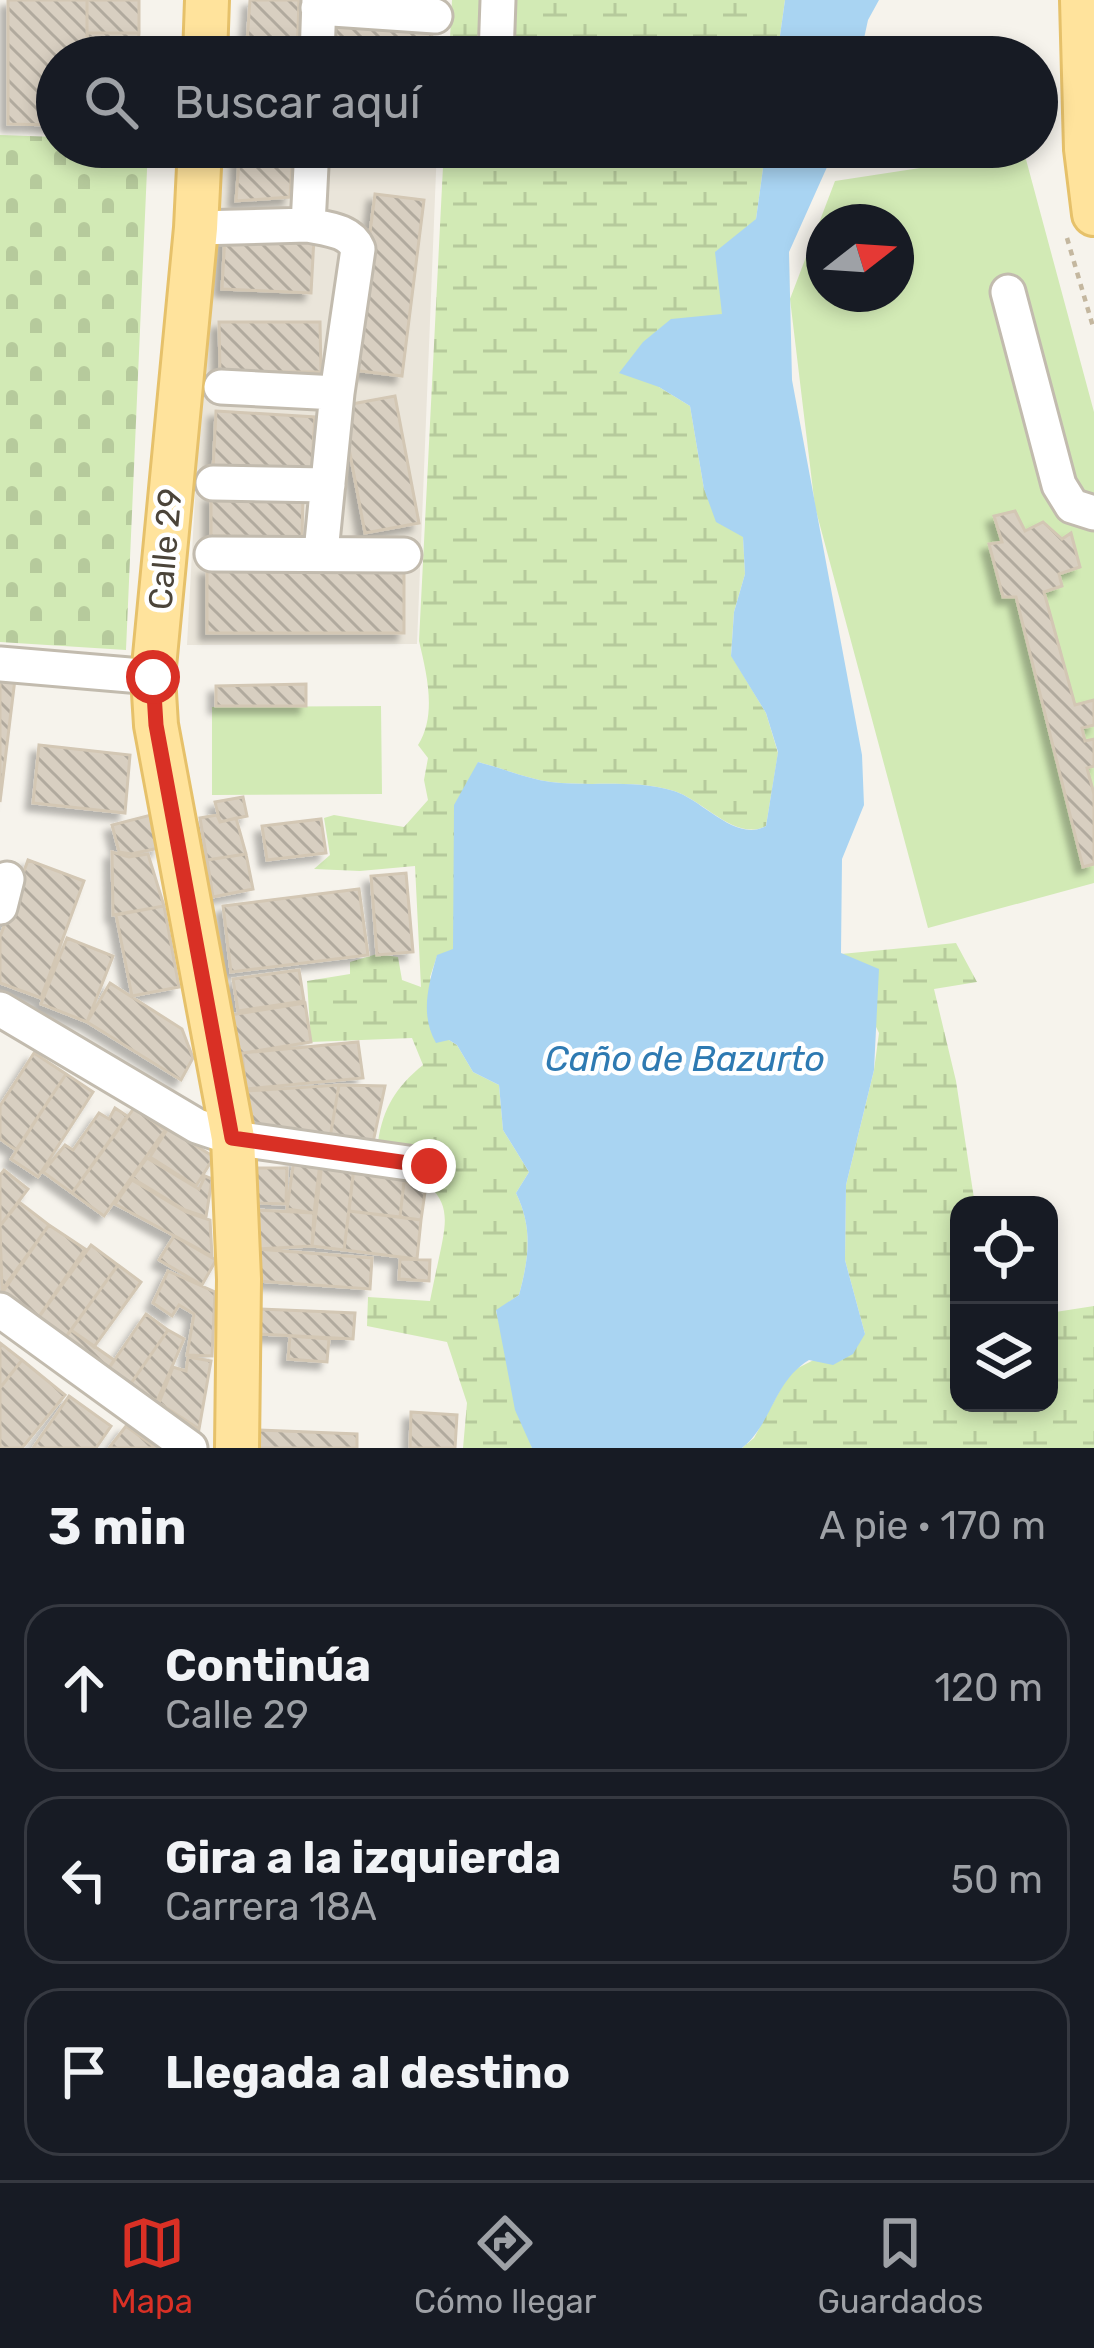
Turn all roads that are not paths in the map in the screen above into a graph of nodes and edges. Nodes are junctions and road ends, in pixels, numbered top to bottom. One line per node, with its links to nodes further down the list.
1 (208, 0): 6 (main road)
2 (498, 0): 8 (street)
3 (1082, 0): 9 (main road)
4 (318, 4): 5 (street); 7 (street)
5 (435, 16)
6 (206, 36)
7 (317, 36)
8 (497, 36)
9 (1090, 154): 12 (main road)
10 (199, 168): 14 (main road, Calle 29)
11 (311, 168): 13 (street)
12 (1093, 205)
13 (308, 225): 14 (street); 17 (street)
14 (196, 228): 25 (main road, Calle 29)
15 (1008, 292): 20 (street)
16 (221, 387): 17 (street)
17 (337, 393): 19 (street)
18 (213, 483): 19 (street)
19 (328, 485): 21 (street)
20 (1094, 513)
21 (322, 552): 22 (street); 23 (street)
22 (212, 554)
23 (404, 555)
24 (0, 664): 25 (street)
25 (153, 677): 27 (main road, Calle 29)
26 (0, 1009): 27 (street)
27 (232, 1138): 28 (street); 31 (main road, Calle 29)
28 (429, 1166)
29 (0, 1310): 30 (street)
30 (190, 1448)
31 (236, 1448)

